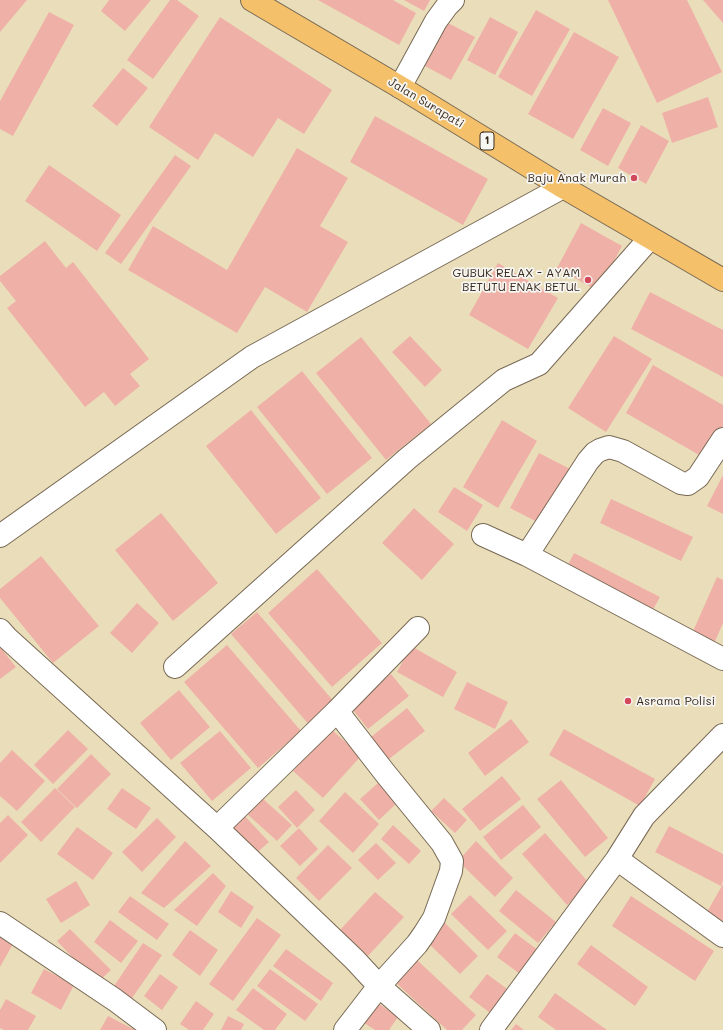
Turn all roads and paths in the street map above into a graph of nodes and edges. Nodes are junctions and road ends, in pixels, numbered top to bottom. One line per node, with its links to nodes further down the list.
1 (252, 0): 3 (highway, Jalan Surapati / 1)
2 (453, 0): 3 (street)
3 (400, 87): 4 (highway, Jalan Surapati / 1)
4 (563, 187): 5 (highway, Jalan Surapati / 1); 9 (street)
5 (650, 238): 6 (highway, Jalan Surapati / 1); 14 (street)
6 (723, 280)
7 (723, 439): 10 (street)
8 (483, 535): 10 (street)
9 (0, 536)
10 (527, 555): 13 (street)
11 (418, 628): 15 (street)
12 (0, 630): 17 (street)
13 (723, 659)
14 (175, 667)
15 (337, 711): 17 (street); 21 (street)
16 (723, 735): 18 (street)
17 (217, 828): 21 (street)
18 (617, 859): 20 (street); 25 (street)
19 (0, 923): 22 (street)
20 (723, 936)
21 (379, 986): 23 (street); 24 (street)
22 (156, 1030)
23 (345, 1030)
24 (429, 1030)
25 (491, 1030)

